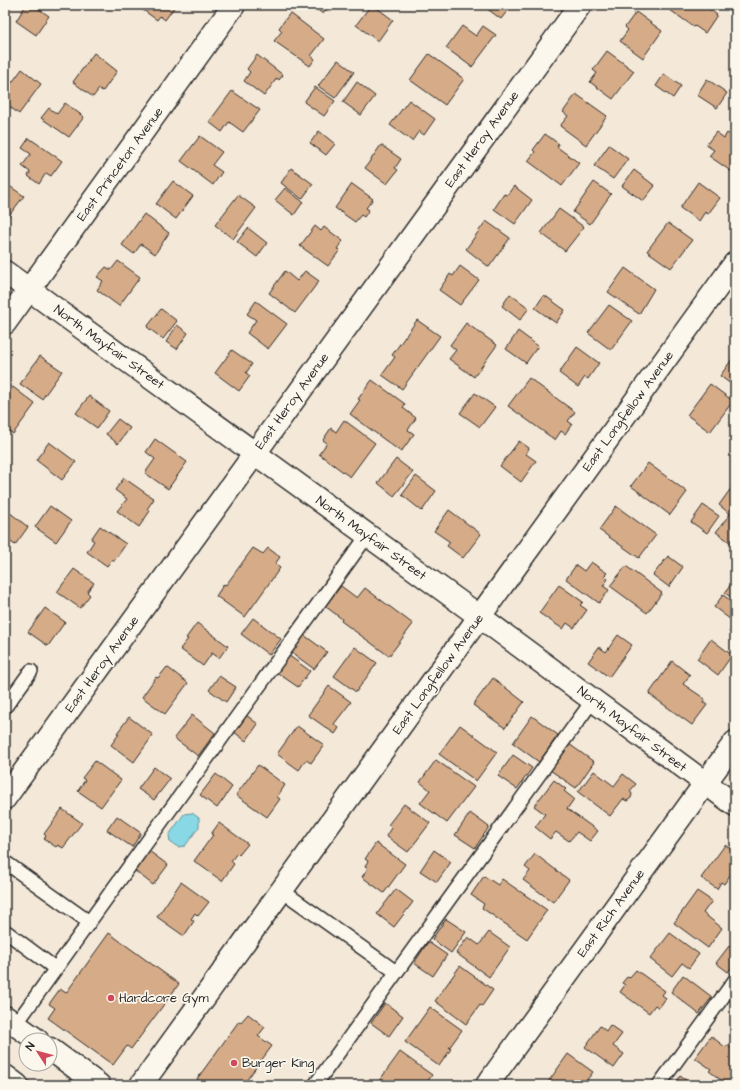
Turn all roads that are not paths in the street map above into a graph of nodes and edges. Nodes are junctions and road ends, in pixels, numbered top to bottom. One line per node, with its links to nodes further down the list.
1 (234, 5): 5 (street, East Princeton Avenue)
2 (580, 5): 7 (street, East Heroy Avenue)
3 (735, 263): 9 (street, East Longfellow Avenue)
4 (5, 272): 5 (street, North Mayfair Street)
5 (30, 289): 6 (street, East Princeton Avenue); 7 (street, North Mayfair Street)
6 (5, 323)
7 (254, 453): 8 (street, North Mayfair Street); 15 (street, East Heroy Avenue)
8 (367, 536): 9 (street, North Mayfair Street); 19 (lane)
9 (479, 616): 11 (street, North Mayfair Street); 18 (street, East Longfellow Avenue)
10 (31, 671): 12 (lane)
11 (593, 700): 14 (street, North Mayfair Street); 22 (lane)
12 (5, 707)
13 (735, 742): 14 (street, East Rich Avenue)
14 (705, 783): 16 (street, North Mayfair Street); 32 (street, East Rich Avenue)
15 (5, 798)
16 (735, 805)
17 (5, 862): 19 (lane)
18 (281, 890): 22 (lane); 30 (street, East Longfellow Avenue)
19 (89, 922): 21 (lane)
20 (5, 931): 21 (lane)
21 (56, 968): 24 (lane)
22 (396, 972): 31 (lane)
23 (735, 980): 33 (lane)
24 (9, 1021): 25 (street)
25 (25, 1032)
26 (58, 1055): 29 (street)
27 (5, 1076): 28 (street)
28 (18, 1085)
29 (99, 1085)
30 (141, 1085)
31 (314, 1085)
32 (487, 1085)
33 (659, 1085)

